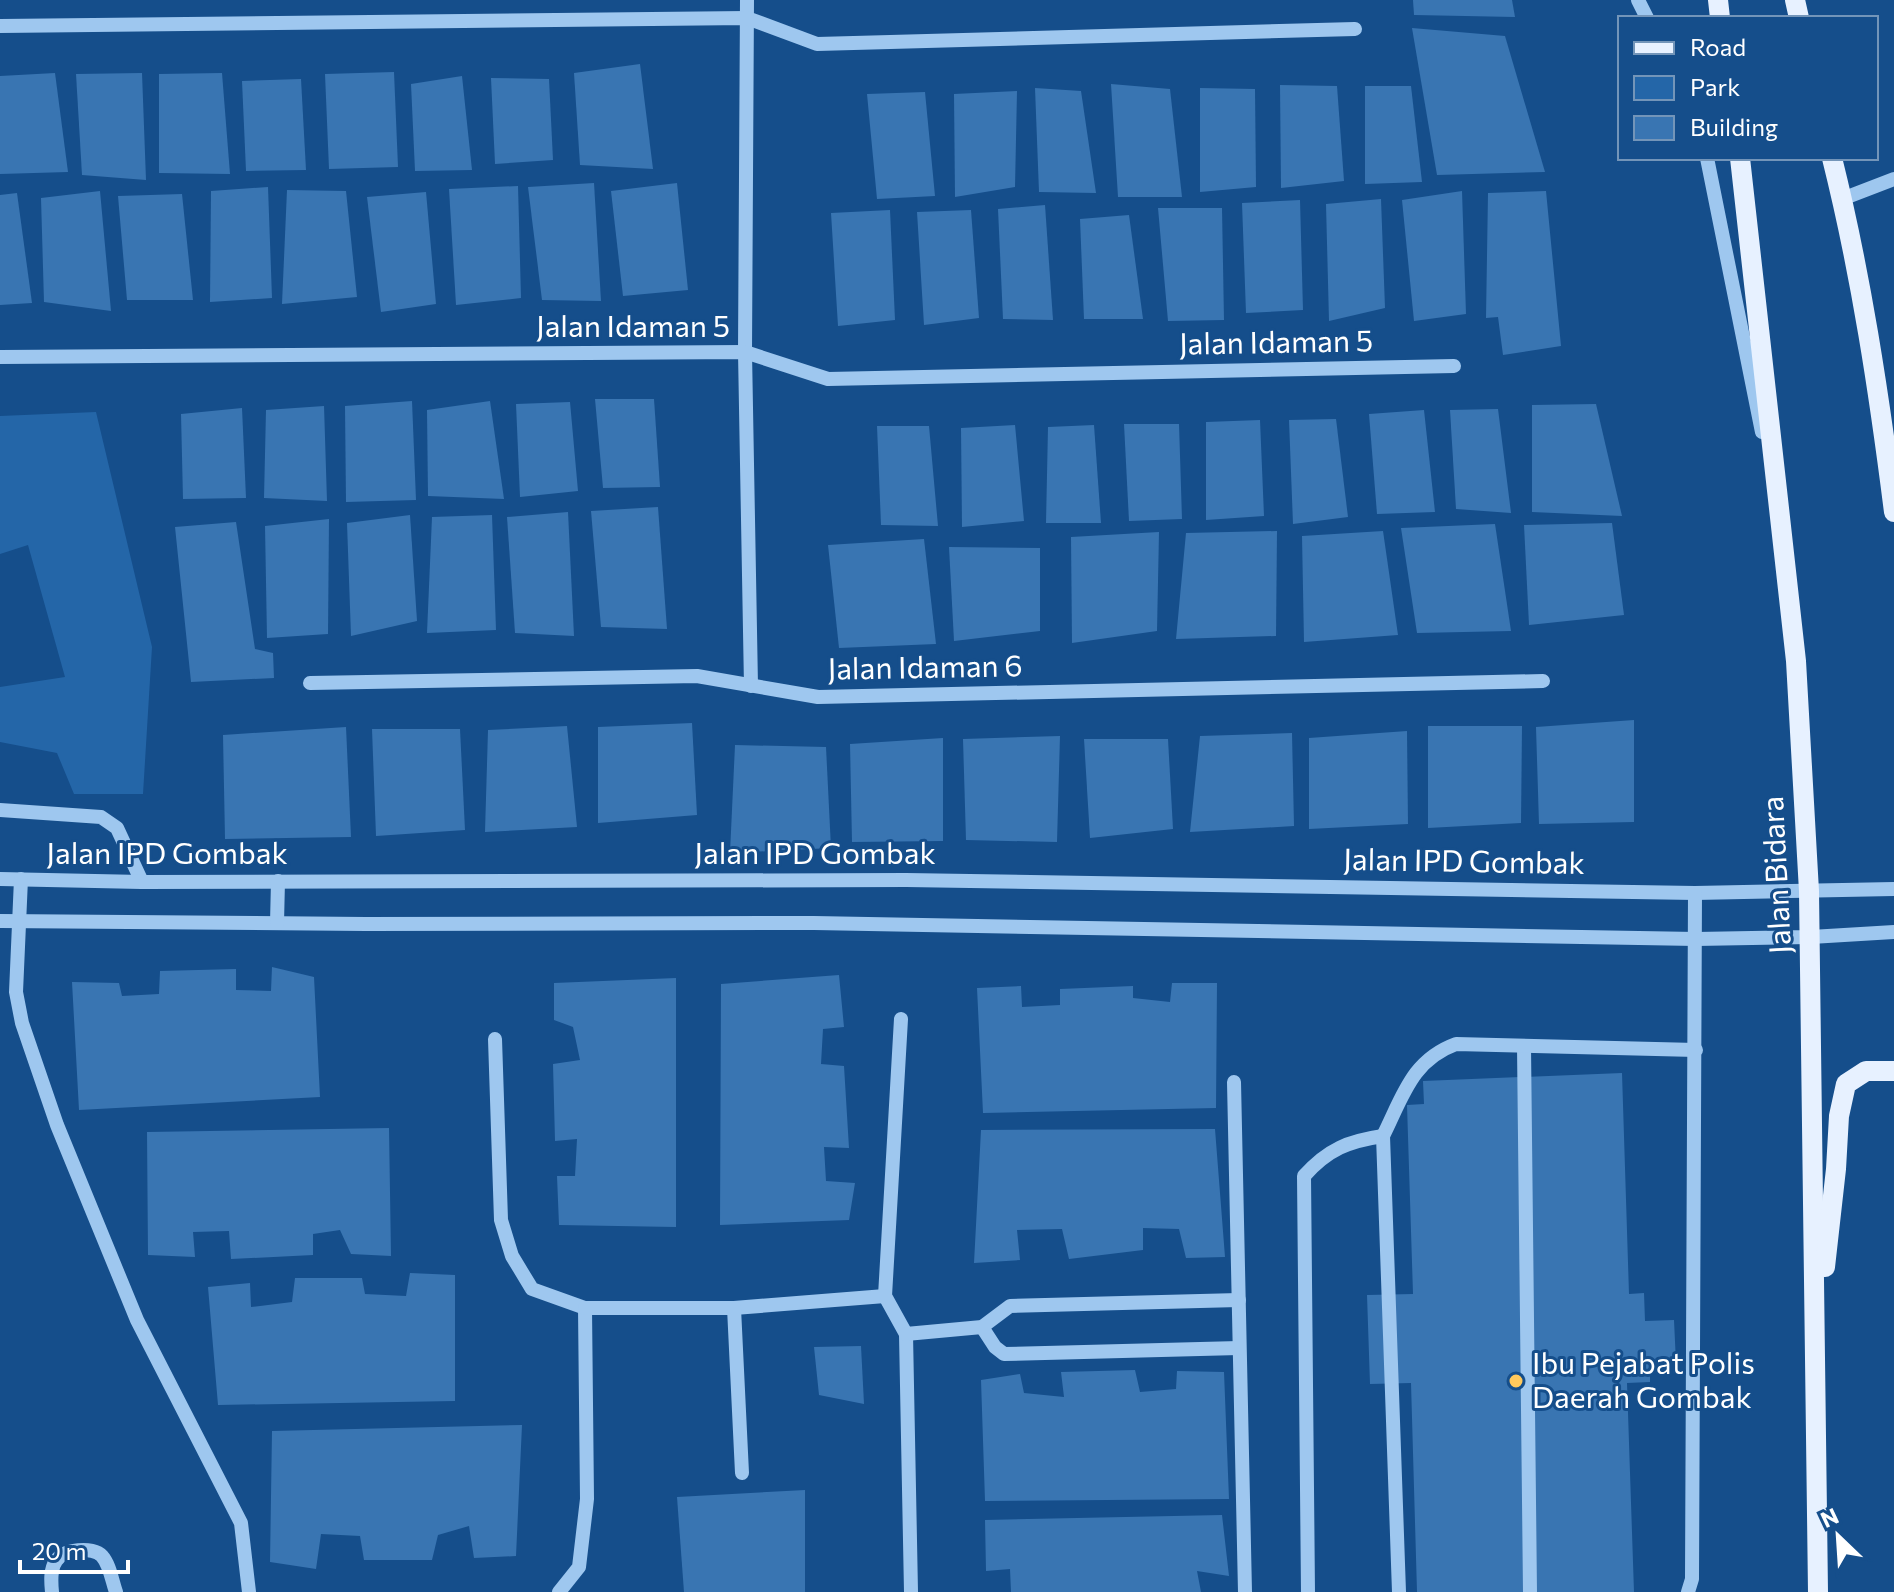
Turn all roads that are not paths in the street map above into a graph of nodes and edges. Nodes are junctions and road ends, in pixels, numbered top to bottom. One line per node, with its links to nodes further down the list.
1 (747, 0): 2 (street)
2 (747, 18): 3 (street); 4 (street); 10 (street)
3 (0, 26)
4 (1355, 29)
5 (1707, 160): 14 (street)
6 (1740, 160): 14 (main road, Jalan Bidara)
7 (1832, 160): 9 (main road)
8 (1894, 179): 9 (street)
9 (1842, 199): 13 (main road)
10 (745, 352): 11 (street, Jalan Idaman 5); 12 (street, Jalan Idaman 5); 17 (street)
11 (0, 357)
12 (1454, 366)
13 (1894, 512)
14 (1781, 530): 24 (main road, Jalan Bidara)
15 (1543, 681): 17 (street, Jalan Idaman 6)
16 (310, 683): 17 (street, Jalan Idaman 6)
17 (751, 686)
18 (0, 810): 22 (street)
19 (0, 879): 20 (street)
20 (21, 879): 22 (street, Jalan IPD Gombak); 26 (street, Jalan IPD Gombak)
21 (278, 881): 22 (street, Jalan IPD Gombak); 25 (street, Jalan IPD Gombak); 28 (street)
22 (142, 882)
23 (1894, 889): 24 (street, Jalan IPD Gombak)
24 (1809, 891): 25 (street, Jalan IPD Gombak); 30 (main road, Jalan Bidara)
25 (1695, 893): 31 (street)
26 (18, 920): 27 (street); 28 (street); 50 (street, Jalan IPD Gombak)
27 (0, 921)
28 (277, 923): 31 (street)
29 (1894, 932): 30 (street)
30 (1811, 937): 31 (street); 46 (main road, Jalan Bidara)
31 (1696, 939): 35 (street)
32 (901, 1019): 39 (street)
33 (495, 1039): 41 (street)
34 (1524, 1046): 35 (street); 38 (street); 56 (street)
35 (1696, 1050): 57 (street)
36 (1894, 1071): 46 (main road)
37 (1234, 1082): 40 (street)
38 (1383, 1136): 54 (street); 55 (street)
39 (885, 1296): 42 (street); 44 (street)
40 (1239, 1300): 43 (street); 45 (street)
41 (585, 1308): 42 (street); 51 (street)
42 (734, 1308): 47 (street)
43 (982, 1327): 44 (street); 45 (street)
44 (906, 1334): 52 (street)
45 (1239, 1348): 53 (street)
46 (1816, 1354): 58 (main road, Jalan Bidara)
47 (742, 1473)
48 (52, 1592): 49 (street)
49 (116, 1592)
50 (249, 1592)
51 (559, 1592)
52 (911, 1592)
53 (1245, 1592)
54 (1308, 1592)
55 (1399, 1592)
56 (1530, 1592)
57 (1688, 1592)
58 (1818, 1592)

